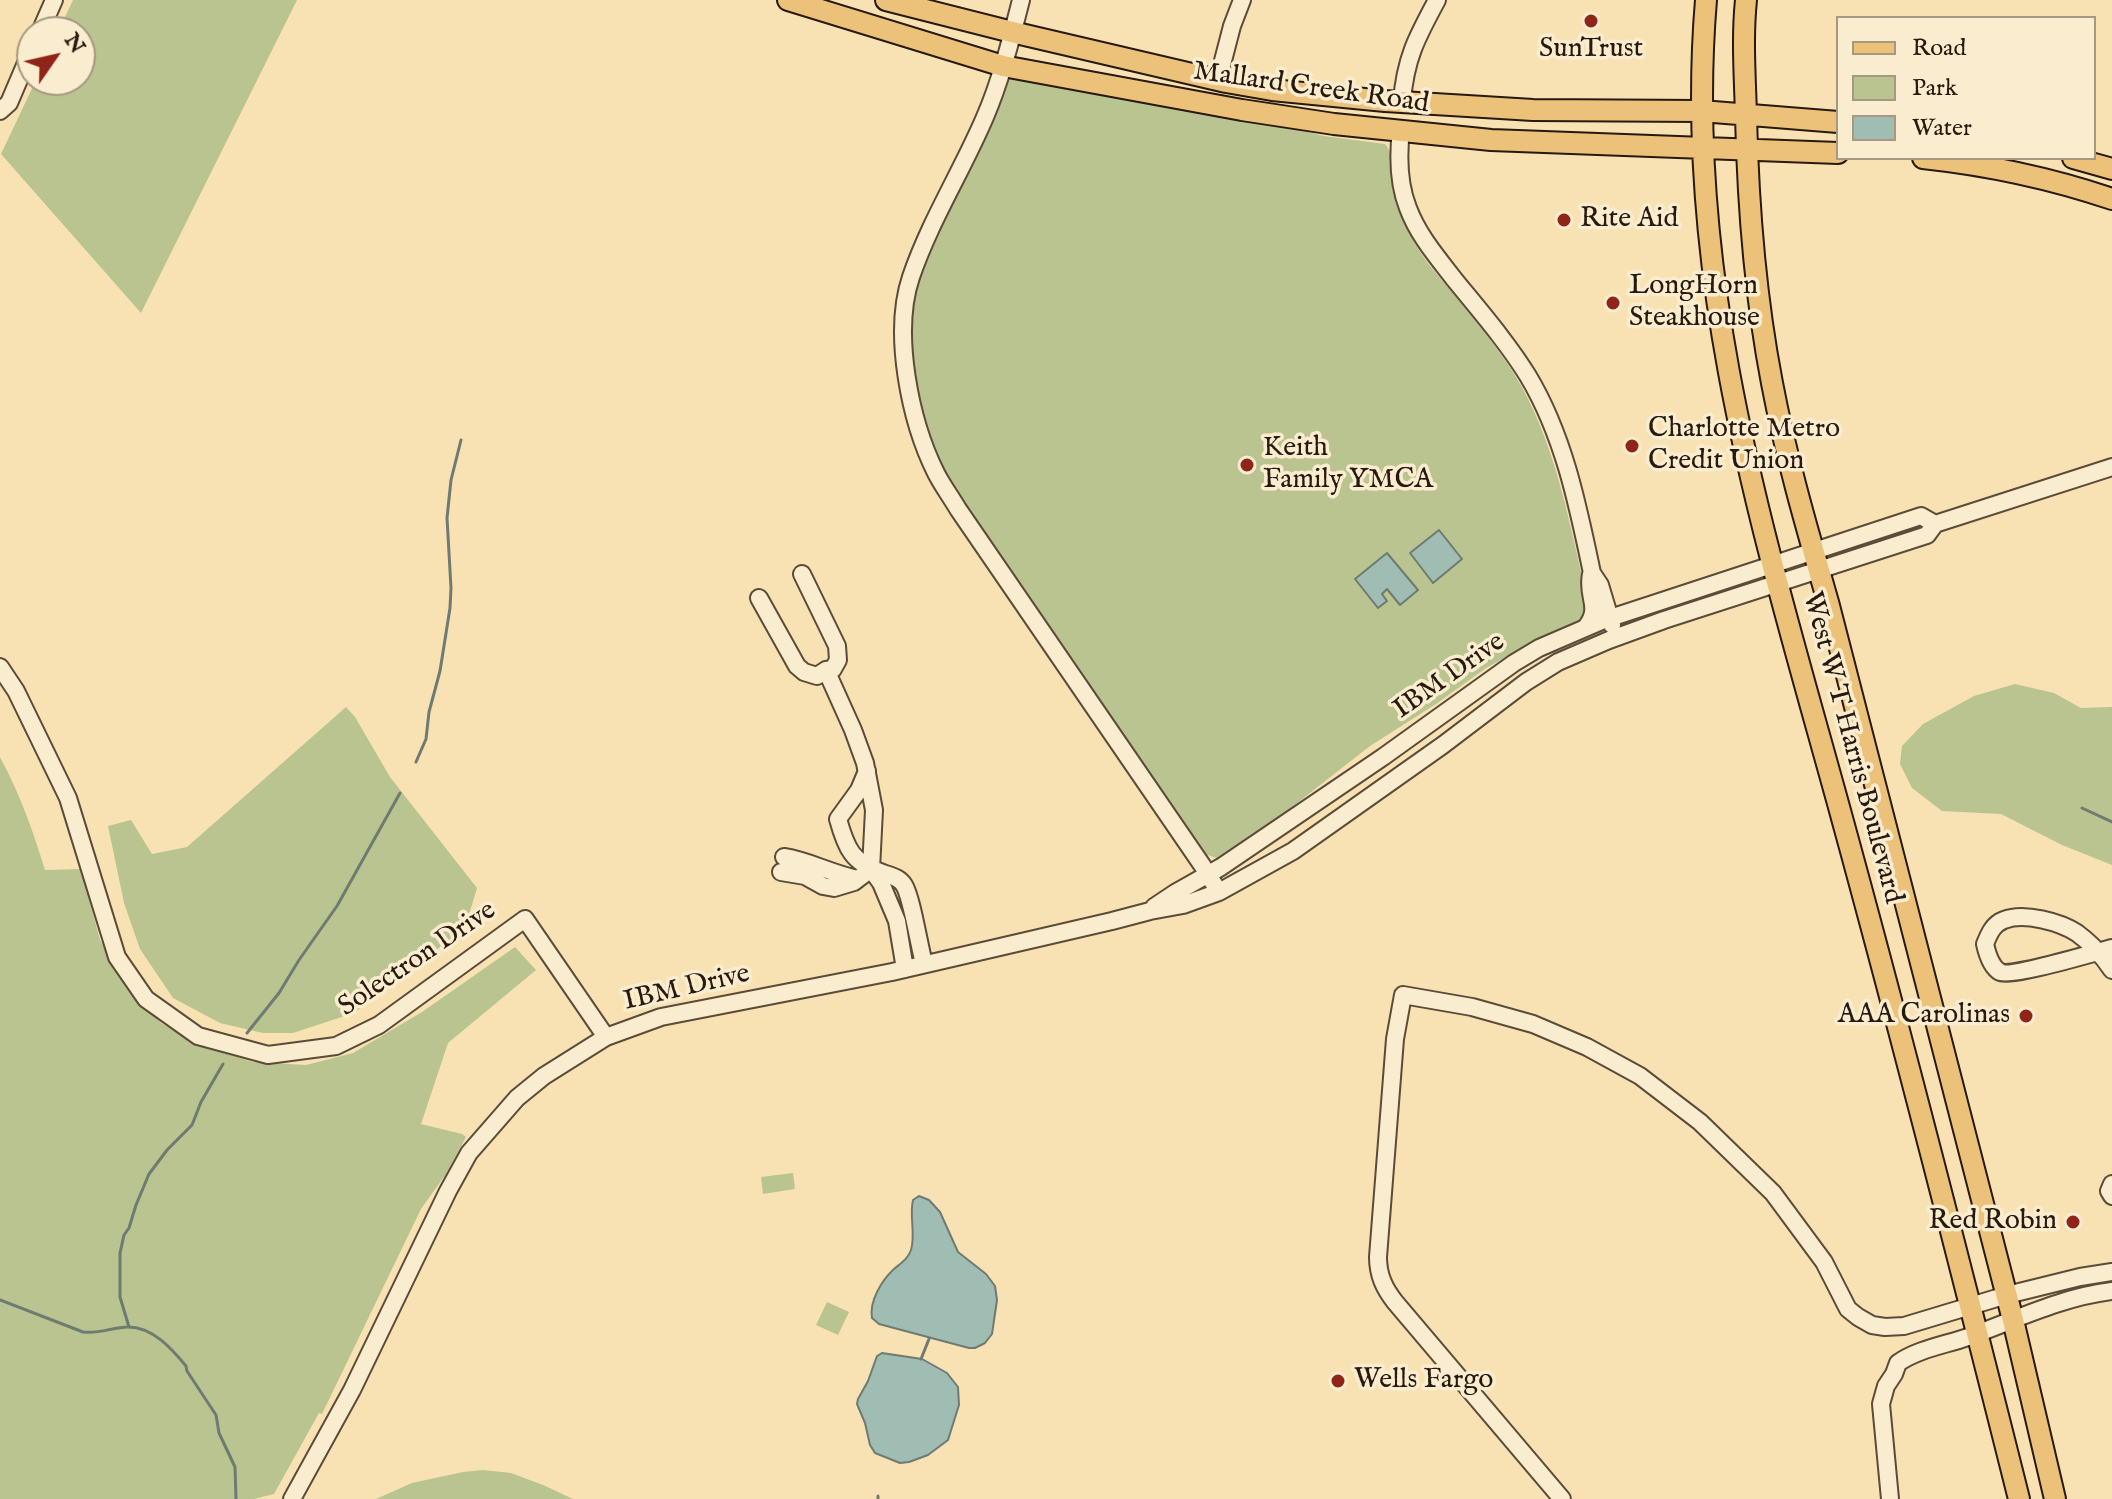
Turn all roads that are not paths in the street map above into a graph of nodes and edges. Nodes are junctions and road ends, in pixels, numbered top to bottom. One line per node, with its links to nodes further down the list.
1 (788, 0): 9 (main road, Mallard Creek Road)
2 (886, 0): 8 (main road, Mallard Creek Road)
3 (1021, 0): 8 (street)
4 (1242, 0): 10 (street)
5 (1437, 0): 12 (street)
6 (1706, 0): 15 (main road, West W T Harris Boulevard)
7 (1746, 0): 16 (main road, West W T Harris Boulevard)
8 (1012, 32): 9 (street); 10 (main road, Mallard Creek Road)
9 (1003, 66): 13 (main road, Mallard Creek Road); 40 (street)
10 (1218, 80): 12 (main road, Mallard Creek Road)
11 (16, 87): 14 (street)
12 (1402, 102): 13 (main road); 15 (main road, Mallard Creek Road)
13 (1228, 107): 18 (main road, Mallard Creek Road)
14 (0, 111)
15 (1701, 111): 16 (main road, Mallard Creek Road); 19 (main road, West W T Harris Boulevard)
16 (1746, 114): 17 (main road, Mallard Creek Road); 20 (main road, West W T Harris Boulevard)
17 (1836, 122)
18 (1401, 130): 19 (main road, Mallard Creek Road); 29 (street)
19 (1701, 149): 20 (main road, Mallard Creek Road); 28 (main road, West W T Harris Boulevard)
20 (1747, 150): 21 (main road, Mallard Creek Road); 27 (main road, West W T Harris Boulevard)
21 (1836, 153)
22 (1937, 160): 25 (main road)
23 (2080, 160): 24 (main road)
24 (2112, 169)
25 (2112, 199)
26 (2112, 467): 27 (street)
27 (1816, 561): 28 (street, IBM Drive); 31 (street, IBM Drive); 53 (main road, West W T Harris Boulevard)
28 (1772, 564): 31 (main road, West W T Harris Boulevard); 33 (street, IBM Drive)
29 (1592, 573): 33 (street); 34 (street)
30 (802, 574): 37 (street)
31 (1777, 585): 35 (street, IBM Drive); 54 (main road, West W T Harris Boulevard)
32 (759, 598): 37 (street)
33 (1610, 618): 34 (street, IBM Drive); 35 (street)
34 (1586, 627): 40 (street, IBM Drive)
35 (1616, 637): 42 (street, IBM Drive)
36 (0, 667): 48 (street, Solectron Drive)
37 (826, 670): 38 (street)
38 (867, 771): 41 (street); 41 (street)
39 (782, 865): 41 (street)
40 (1208, 873): 42 (street); 43 (street, IBM Drive)
41 (864, 874): 45 (street); 46 (street)
42 (1219, 892): 43 (street, IBM Drive)
43 (1150, 911): 45 (street, IBM Drive)
44 (2106, 950): 44 (street); 47 (street)
45 (924, 963): 46 (street, IBM Drive)
46 (905, 969): 48 (street, IBM Drive)
47 (2112, 970)
48 (606, 1037): 57 (street, IBM Drive)
49 (2112, 1184): 50 (street)
50 (2112, 1196)
51 (2112, 1272): 53 (street)
52 (2112, 1291): 55 (street)
53 (2007, 1295): 54 (street); 55 (main road, West W T Harris Boulevard)
54 (1970, 1306): 56 (main road, West W T Harris Boulevard); 58 (street)
55 (2013, 1320): 56 (street); 61 (main road, West W T Harris Boulevard)
56 (1977, 1333): 59 (street); 60 (main road, West W T Harris Boulevard)
57 (292, 1499)
58 (1562, 1499)
59 (1890, 1499)
60 (2019, 1499)
61 (2055, 1499)

